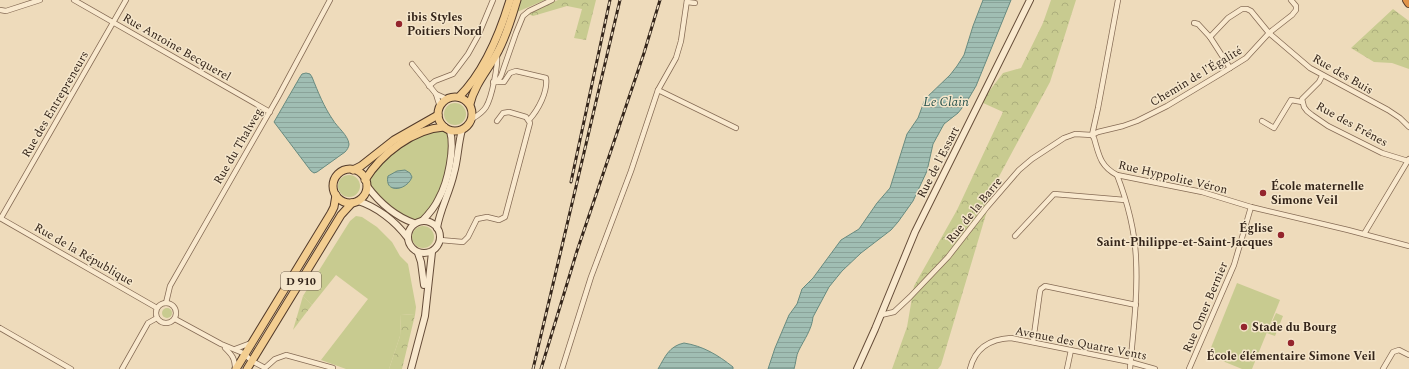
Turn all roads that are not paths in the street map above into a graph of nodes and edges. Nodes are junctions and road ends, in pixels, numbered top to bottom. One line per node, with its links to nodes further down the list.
1 (40, 0): 16 (street)
2 (74, 0): 17 (street, Rue Antoine Becquerel)
3 (126, 0): 17 (street, Rue des Entrepreneurs)
4 (330, 0): 34 (street, Rue du Thalweg)
5 (493, 0): 26 (street)
6 (510, 0): 29 (main road)
7 (517, 0): 21 (main road)
8 (552, 0): 25 (street)
9 (1030, 0): 68 (main road, Rue de l'Essart)
10 (1118, 0): 44 (street)
11 (1291, 0): 19 (street, Chemin de l'Égalité)
12 (1407, 0): 15 (highway)
13 (687, 1): 14 (street); 27 (street)
14 (695, 3)
15 (1409, 3)
16 (0, 10)
17 (113, 22): 34 (street, Rue Antoine Becquerel); 53 (street, Rue des Entrepreneurs)
18 (1194, 23): 20 (street)
19 (1269, 33): 20 (street, Rue des Buis); 23 (street, Chemin de l'Égalité); 24 (street, Rue des Buis)
20 (1210, 37): 23 (street)
21 (496, 54): 25 (street); 32 (main road)
22 (412, 64): 26 (street)
23 (1230, 68): 44 (street, Chemin de l'Égalité)
24 (1322, 76): 31 (street, Rue des Frênes); 40 (street, Rue des Buis)
25 (495, 82): 36 (street); 37 (street)
26 (429, 86): 28 (street)
27 (658, 90): 41 (street); 86 (street)
28 (436, 94): 30 (street); 33 (street)
29 (459, 98): 30 (main road); 32 (main road)
30 (448, 99): 33 (main road)
31 (1302, 102): 39 (street); 45 (street, Rue des Frênes)
32 (470, 104): 36 (main road)
33 (440, 107): 35 (main road)
34 (270, 112): 64 (street, Rue du Thalweg)
35 (438, 115): 42 (main road); 46 (main road)
36 (472, 119): 43 (main road)
37 (529, 120): 38 (street); 60 (street)
38 (498, 121)
39 (1262, 121)
40 (1409, 127)
41 (736, 128)
42 (447, 129): 43 (main road); 48 (main road); 54 (main road)
43 (462, 130): 56 (main road)
44 (1092, 135): 47 (street, Rue Hyppolite Véron); 68 (street, Rue de la Barre)
45 (1408, 160): 57 (street)
46 (353, 170): 48 (main road); 49 (main road)
47 (1117, 175): 50 (street); 52 (street, Rue Hyppolite Véron)
48 (366, 183): 51 (main road); 55 (main road)
49 (336, 195): 51 (main road); 72 (main road, D 910)
50 (1125, 200): 58 (street); 66 (street)
51 (355, 202): 59 (main road); 78 (main road, D 910)
52 (1251, 207): 57 (street, Rue Hyppolite Véron); 92 (street, Rue Omer Bernier)
53 (0, 218): 67 (street, Rue de la République)
54 (422, 221): 55 (main road); 56 (main road)
55 (414, 223): 59 (main road)
56 (437, 228): 60 (main road)
57 (1364, 234): 61 (street, Rue Hyppolite Véron)
58 (1015, 236)
59 (407, 237): 63 (main road)
60 (440, 240): 62 (main road)
61 (1409, 246)
62 (432, 252): 63 (main road); 65 (main road)
63 (418, 253): 65 (main road)
64 (166, 303): 67 (street); 70 (street)
65 (426, 305): 85 (main road)
66 (1136, 305): 73 (street); 79 (street)
67 (157, 308): 69 (street)
68 (881, 315): 87 (main road, Rue de l'Essart)
69 (157, 318): 70 (street); 82 (street)
70 (175, 319): 75 (street)
71 (0, 329): 81 (street)
72 (253, 342): 75 (street); 77 (main road, D 910)
73 (1033, 342): 74 (street, Avenue des Quatre Vents); 88 (street, Avenue des Quatre Vents)
74 (1071, 350): 79 (street, Avenue des Quatre Vents); 89 (street)
75 (233, 351): 77 (street); 83 (street)
76 (1409, 355): 93 (street)
77 (244, 356): 78 (street); 83 (main road, D 910)
78 (252, 361): 80 (street); 84 (main road, D 910)
79 (1130, 362): 90 (street); 91 (street, Avenue des Quatre Vents)
80 (333, 368)
81 (71, 369)
82 (122, 369)
83 (236, 369)
84 (247, 369)
85 (411, 369)
86 (562, 369)
87 (857, 369)
88 (970, 369)
89 (1067, 369)
90 (1130, 369)
91 (1155, 369)
92 (1189, 369)
93 (1383, 369)

